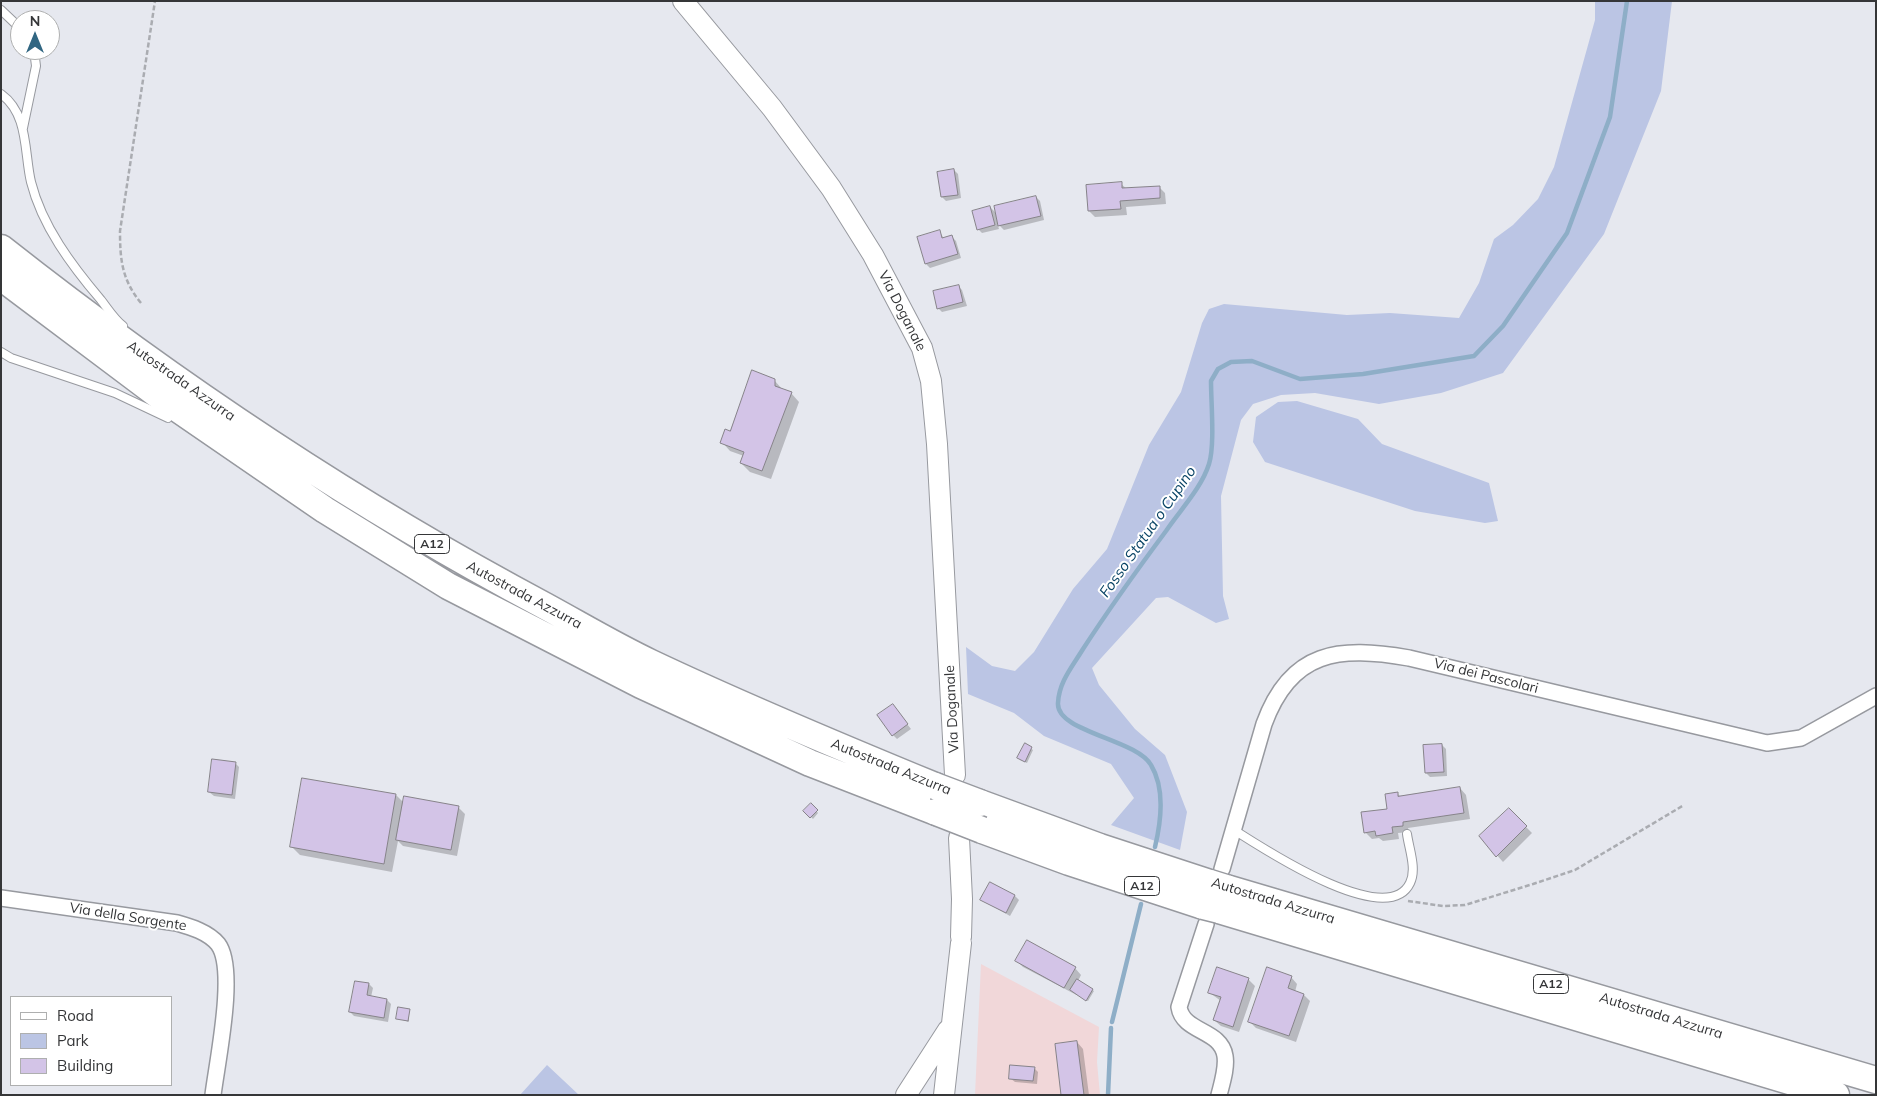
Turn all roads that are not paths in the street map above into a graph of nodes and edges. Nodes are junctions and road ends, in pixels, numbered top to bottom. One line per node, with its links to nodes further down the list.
1 (683, 1): 14 (main road, Via Doganale)
2 (35, 60): 4 (lane)
3 (1, 94): 4 (lane)
4 (24, 128): 7 (lane)
5 (1, 248): 12 (highway, Autostrada Azzurra / A12)
6 (1, 277): 12 (highway, Autostrada Azzurra / A12)
7 (127, 328)
8 (1, 352): 10 (lane)
9 (1, 358): 10 (lane)
10 (11, 358): 11 (lane)
11 (178, 424)
12 (287, 469): 14 (highway, Autostrada Azzurra / A12); 16 (highway, Autostrada Azzurra / A12, bridge)
13 (1876, 696): 15 (street, Via dei Pascolari)
14 (945, 780): 18 (highway, Autostrada Azzurra / A12, bridge)
15 (1234, 830): 17 (lane); 19 (street, Via dei Pascolari)
16 (971, 834): 18 (highway, Autostrada Azzurra / A12); 21 (main road)
17 (1407, 834)
18 (1098, 858): 19 (highway, Autostrada Azzurra / A12)
19 (1209, 895): 22 (highway, Autostrada Azzurra / A12); 26 (street, Via dei Pascolari); 27 (highway, Autostrada Azzurra / A12)
20 (1, 898): 23 (street, Via della Sorgente)
21 (952, 1021): 24 (main road); 25 (main road)
22 (1876, 1080)
23 (213, 1095)
24 (906, 1095)
25 (944, 1095)
26 (1219, 1095)
27 (1836, 1095)

